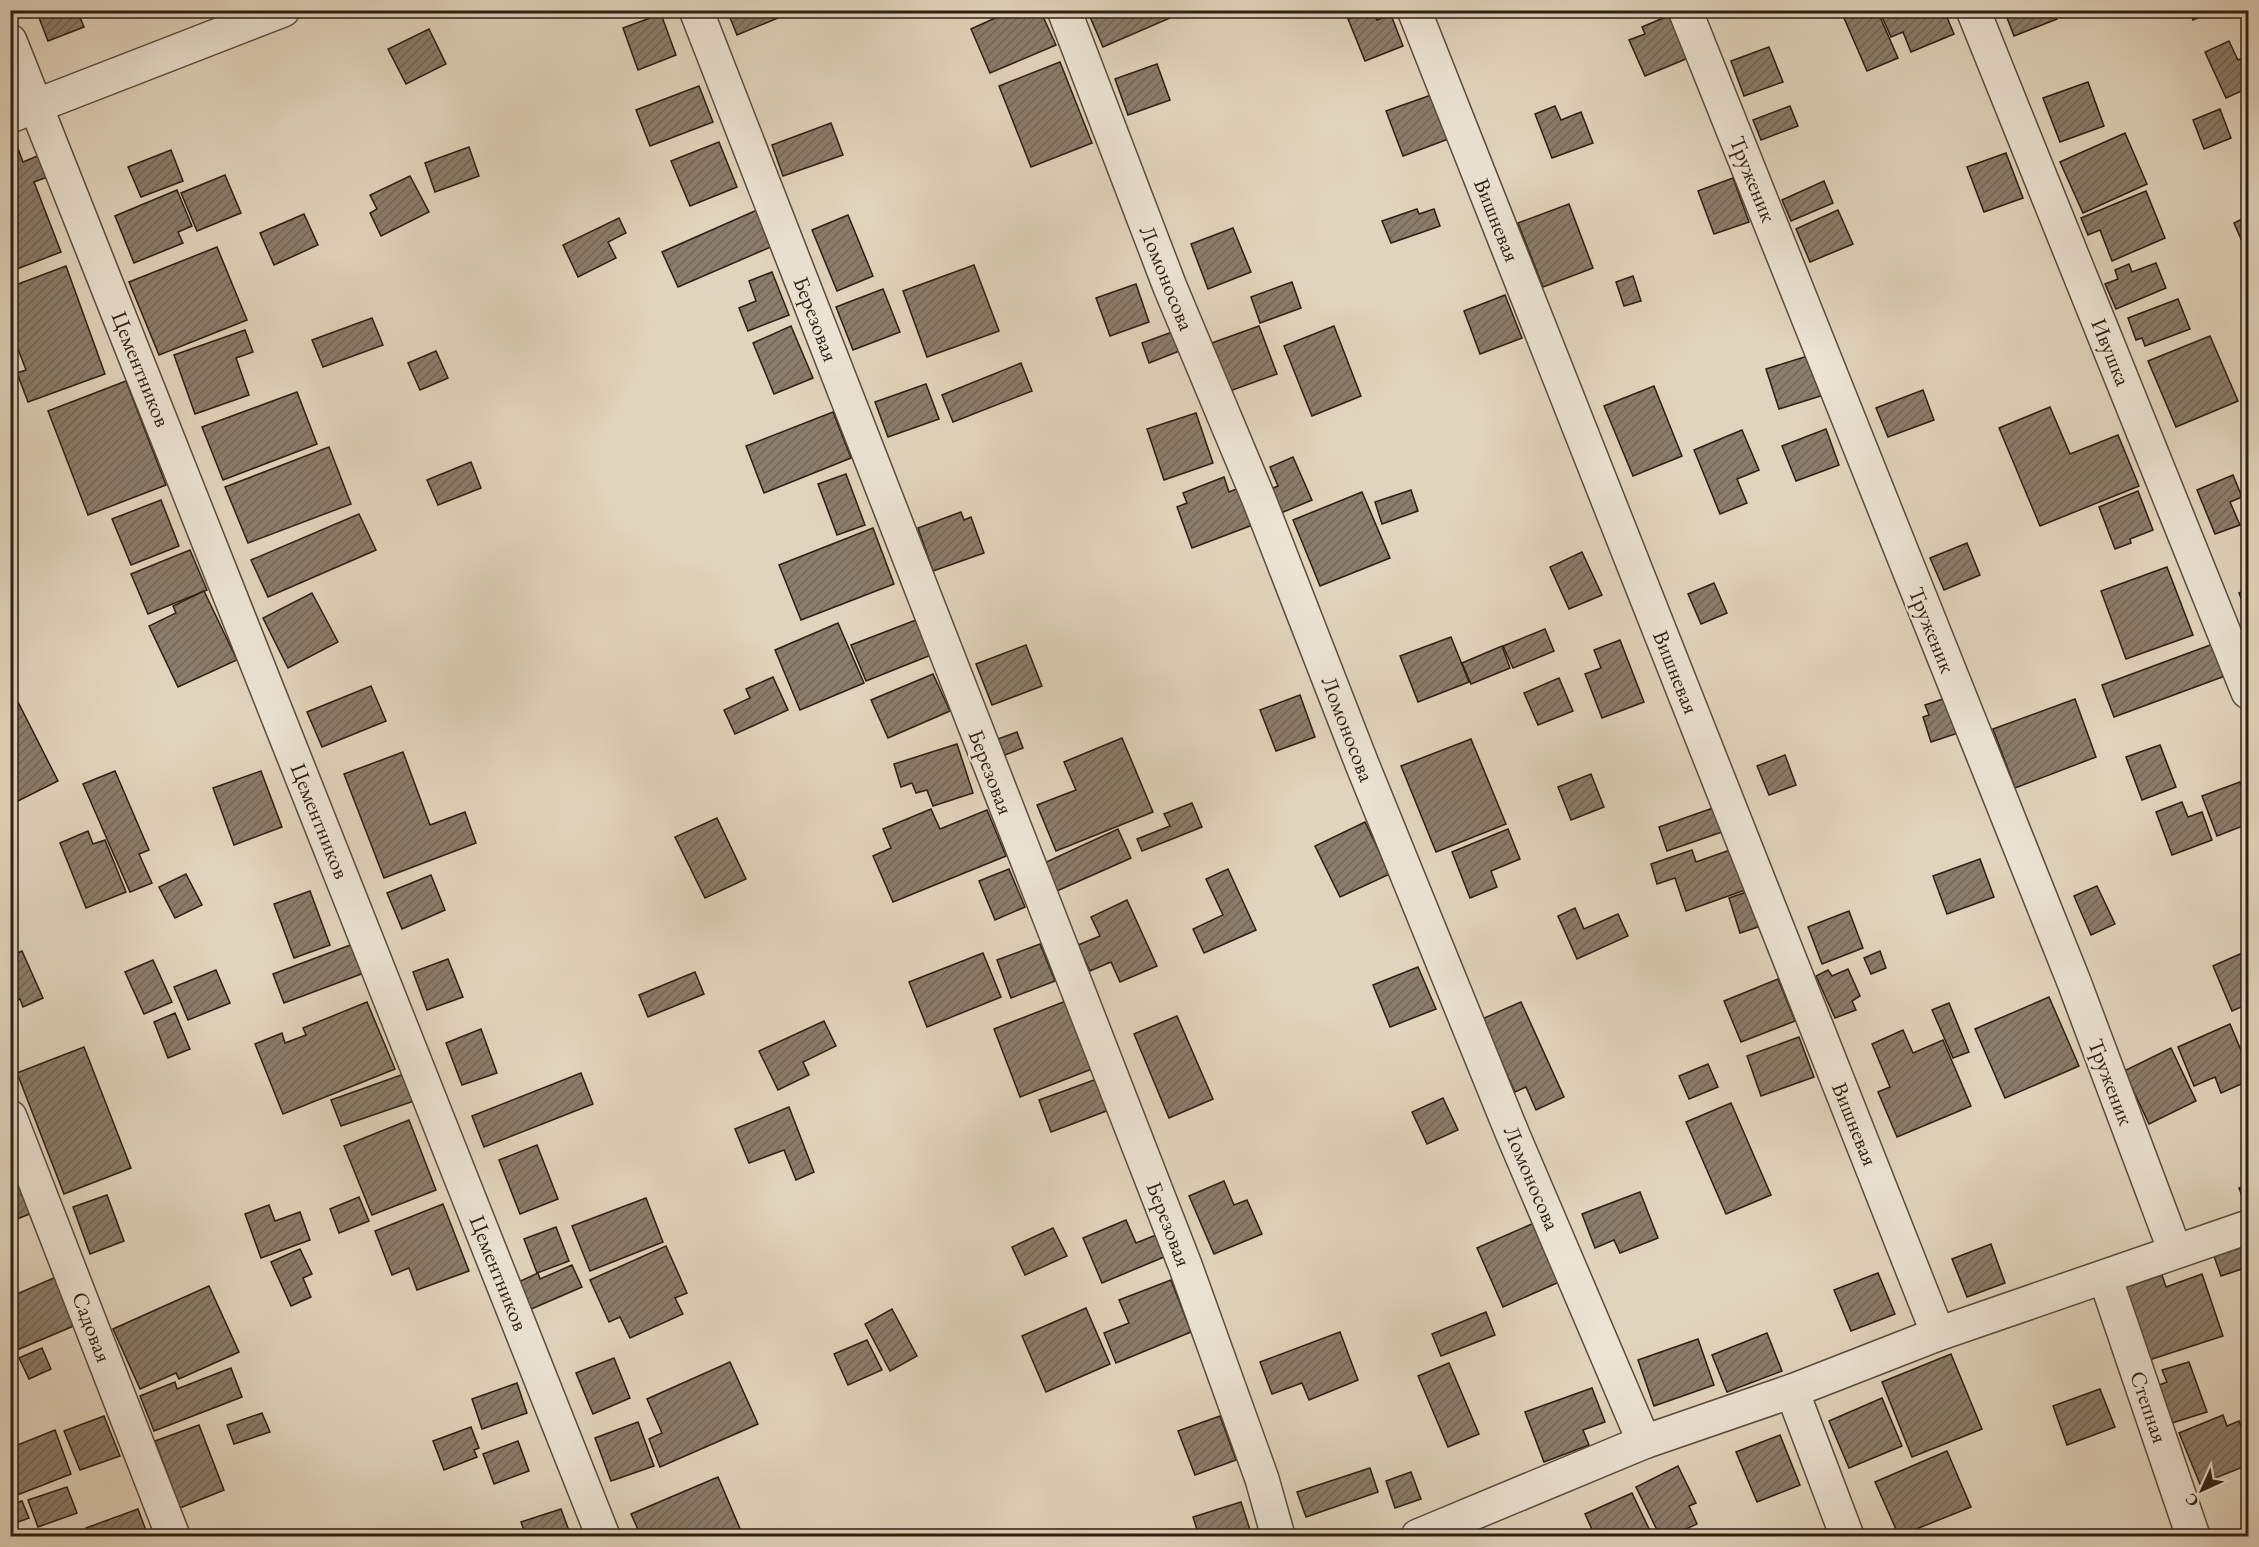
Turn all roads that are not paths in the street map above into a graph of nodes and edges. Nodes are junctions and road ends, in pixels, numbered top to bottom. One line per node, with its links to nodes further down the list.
1 (283, 10): 8 (street)
2 (696, 10): 20 (street, Березовая)
3 (1064, 10): 16 (street, Ломоносова)
4 (1414, 10): 14 (street, Вишневая)
5 (1685, 10): 12 (street, Труженик)
6 (1973, 10): 9 (street, Ивушка)
7 (10, 41): 8 (street, Цементников)
8 (24, 111): 19 (street, Цементников)
9 (2248, 692)
10 (10, 1117): 18 (street, Садовая)
11 (2248, 1227): 12 (street)
12 (2175, 1251): 13 (street)
13 (2105, 1277): 14 (street); 23 (street, Степная)
14 (1938, 1334): 15 (street)
15 (1791, 1391): 16 (street); 22 (street)
16 (1644, 1442): 17 (street)
17 (1474, 1526): 21 (street)
18 (173, 1536)
19 (603, 1536)
20 (1278, 1536)
21 (1418, 1536)
22 (1847, 1536)
23 (2193, 1536)

